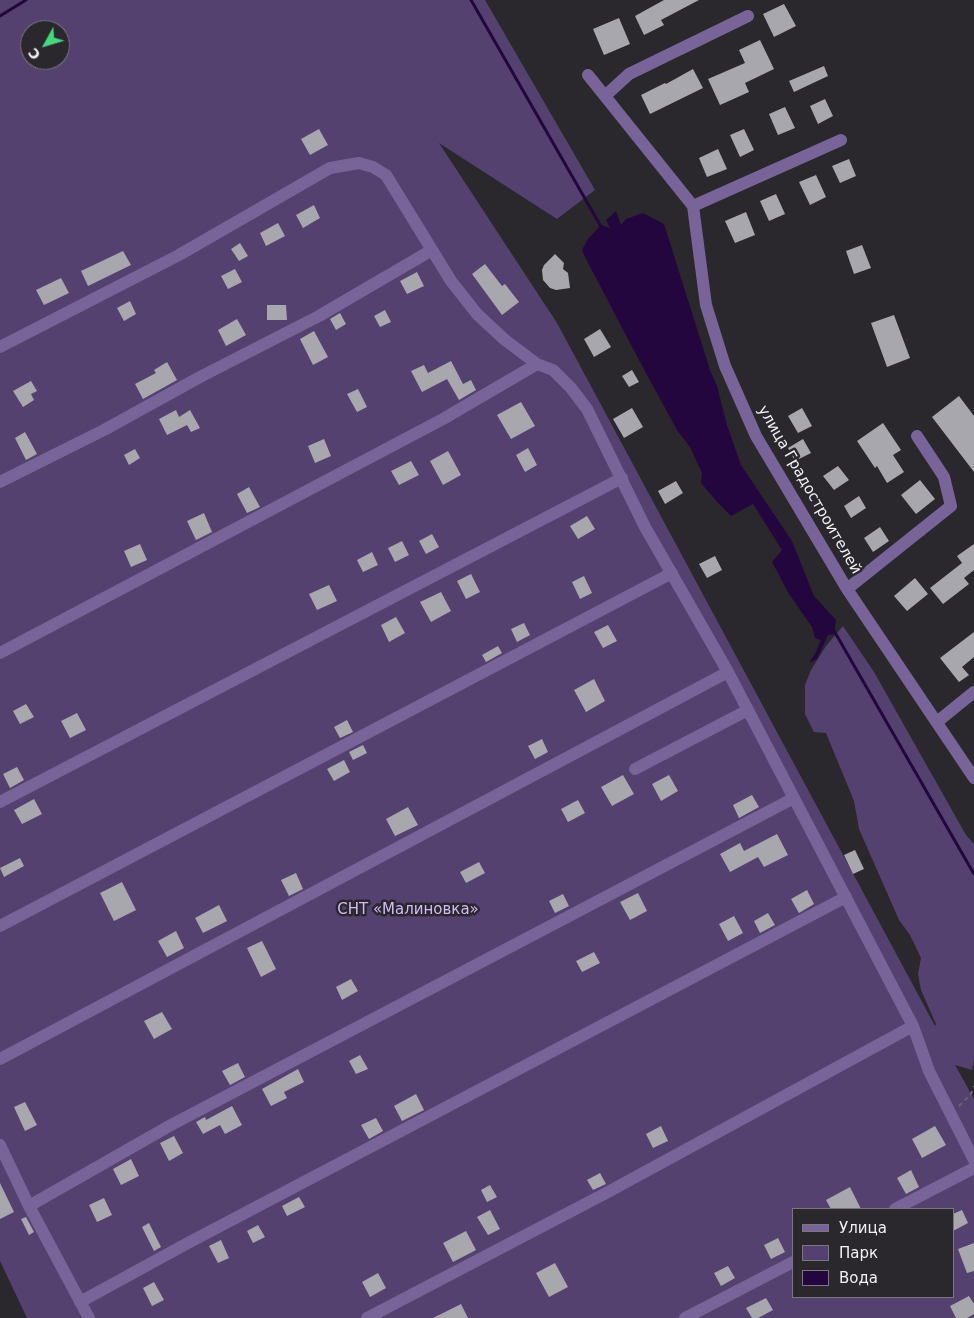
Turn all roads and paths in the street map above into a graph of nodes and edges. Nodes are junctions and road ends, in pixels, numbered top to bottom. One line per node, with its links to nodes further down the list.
1 (748, 16): 3 (street)
2 (588, 75): 3 (street)
3 (605, 96): 5 (street)
4 (841, 140): 5 (street)
5 (693, 206): 13 (street, улица Градостроителей)
6 (432, 250): 7 (street); 8 (street); 11 (street)
7 (0, 347)
8 (538, 364): 10 (street); 14 (street)
9 (917, 436): 13 (street)
10 (622, 478): 12 (street); 22 (street)
11 (0, 482)
12 (672, 573): 15 (street); 24 (street)
13 (847, 589): 18 (street, улица Градостроителей)
14 (0, 653)
15 (728, 672): 17 (street); 26 (street)
16 (974, 692): 18 (street)
17 (748, 710): 19 (street); 21 (street)
18 (937, 722): 20 (street, улица Градостроителей)
19 (635, 769)
20 (974, 778)
21 (794, 798): 23 (street); 32 (street)
22 (0, 802)
23 (846, 897): 25 (street); 35 (street)
24 (0, 926)
25 (913, 1026): 28 (street); 37 (street)
26 (0, 1059)
27 (974, 1086): 28 (path)
28 (951, 1112): 30 (street)
29 (0, 1145): 32 (street)
30 (974, 1160)
31 (974, 1168): 33 (street)
32 (30, 1206): 35 (street)
33 (897, 1208)
34 (792, 1263): 38 (street)
35 (80, 1302): 36 (street)
36 (89, 1318)
37 (367, 1318)
38 (685, 1318)

